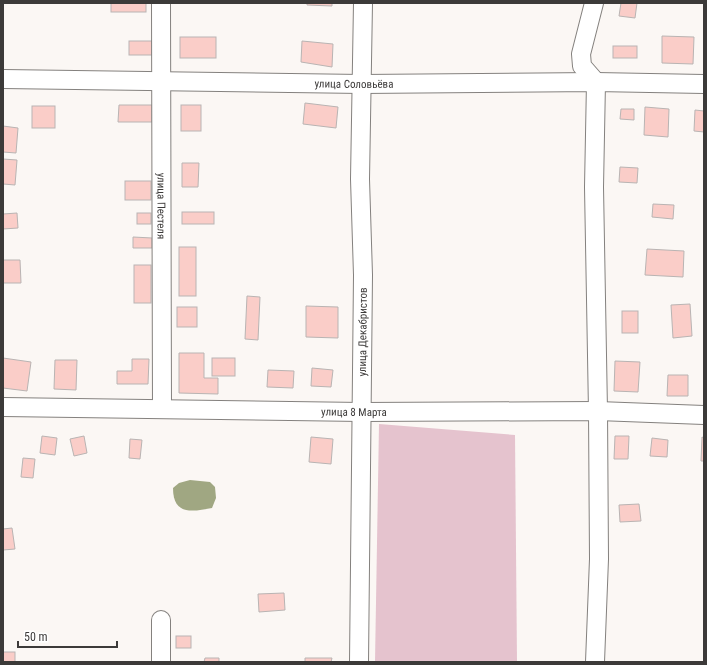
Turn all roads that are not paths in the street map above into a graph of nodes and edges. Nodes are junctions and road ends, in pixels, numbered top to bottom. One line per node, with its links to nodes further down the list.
1 (161, 3): 5 (street, улица Пестеля)
2 (363, 3): 7 (street, улица Декабристов)
3 (594, 3): 6 (street)
4 (3, 79): 5 (street, улица Соловьёва)
5 (162, 82): 7 (street, улица Соловьёва); 10 (street, улица Пестеля)
6 (596, 82): 7 (street, улица Соловьёва); 8 (street, улица Соловьёва); 11 (street)
7 (362, 84): 12 (street, улица Декабристов)
8 (704, 84)
9 (3, 408): 10 (street, улица 8 Марта)
10 (162, 409): 12 (street, улица 8 Марта)
11 (598, 411): 12 (street, улица 8 Марта); 13 (street, улица 8 Марта); 17 (street)
12 (362, 412): 16 (street, улица Декабристов)
13 (704, 415)
14 (161, 620): 15 (street)
15 (161, 662)
16 (359, 662)
17 (595, 662)

